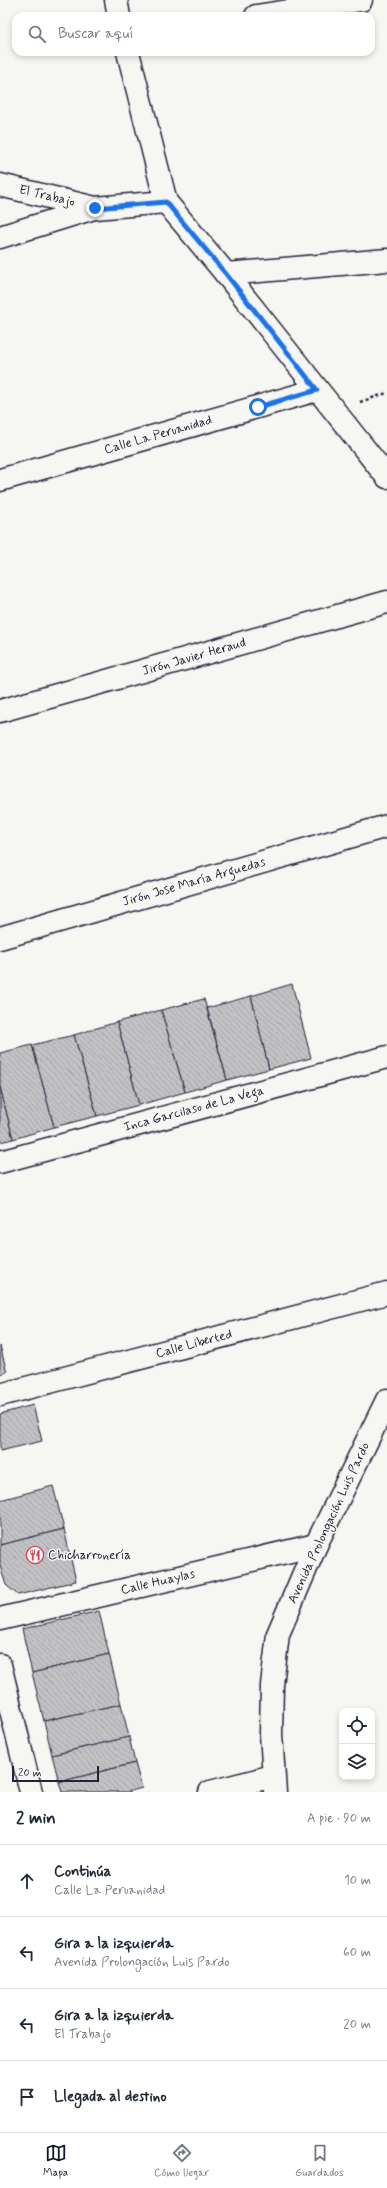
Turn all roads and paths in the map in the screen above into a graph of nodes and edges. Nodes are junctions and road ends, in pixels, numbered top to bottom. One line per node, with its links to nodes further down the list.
1 (116, 0): 3 (street)
2 (362, 0): 4 (street)
3 (118, 12)
4 (282, 12)
5 (129, 56): 7 (street)
6 (0, 185): 8 (street, El Trabajo)
7 (166, 202): 8 (street, El Trabajo); 11 (street)
8 (95, 208): 9 (street)
9 (0, 237)
10 (387, 260): 11 (street)
11 (226, 274): 12 (street)
12 (317, 390): 13 (street); 14 (street, Calle La Peruanidad)
13 (387, 477)
14 (0, 480)
15 (387, 602): 16 (street, Jirón Javier Heraud)
16 (0, 711)
17 (387, 826): 18 (street, Jirón Jose María Arguedas)
18 (0, 938)
19 (387, 1057): 20 (street, Inca Garcilaso de La Vega)
20 (0, 1162)
21 (387, 1293): 22 (street, Calle Liberted)
22 (0, 1395)
23 (387, 1400): 24 (street, Avenida Prolongación Luis Pardo)
24 (316, 1545): 25 (street, Calle Huaylas); 27 (street, Avenida Prolongación Luis Pardo)
25 (0, 1619)
26 (0, 1665): 28 (street)
27 (274, 1784): 29 (street)
28 (32, 1792)
29 (210, 1792)

